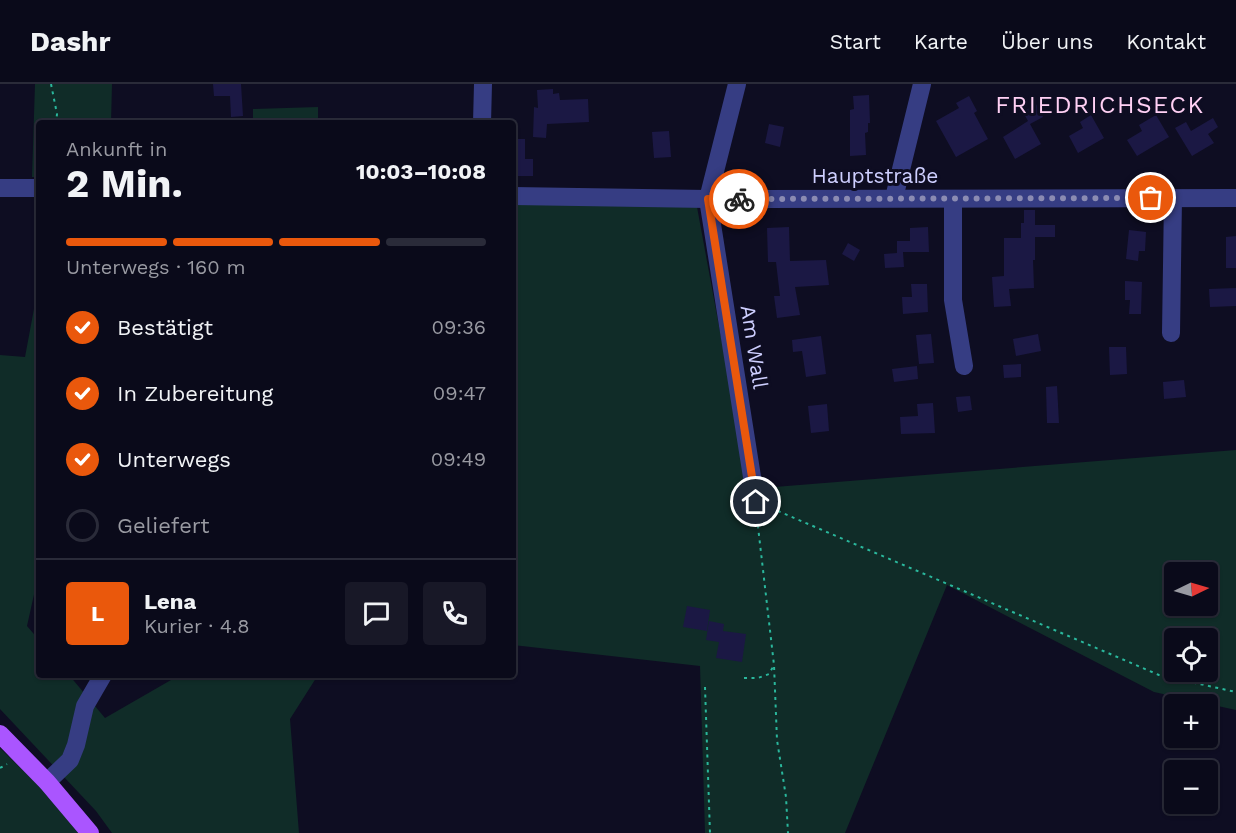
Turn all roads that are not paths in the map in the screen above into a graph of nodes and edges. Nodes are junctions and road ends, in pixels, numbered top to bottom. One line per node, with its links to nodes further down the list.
1 (483, 84): 4 (street)
2 (736, 84): 11 (street)
3 (922, 84): 8 (street)
4 (482, 120)
5 (0, 188): 6 (street)
6 (36, 188)
7 (516, 196): 11 (street, Hauptstraße)
8 (894, 198): 11 (street, Hauptstraße); 12 (street, Hauptstraße)
9 (1173, 198): 10 (street, Hauptstraße); 12 (street, Hauptstraße); 13 (street)
10 (1236, 198)
11 (708, 199): 15 (street, Am Wall)
12 (953, 199): 14 (street)
13 (1171, 333)
14 (964, 366)
15 (756, 502)
16 (101, 678): 18 (street)
17 (0, 734): 18 (main road)
18 (47, 782): 19 (main road)
19 (90, 833)

